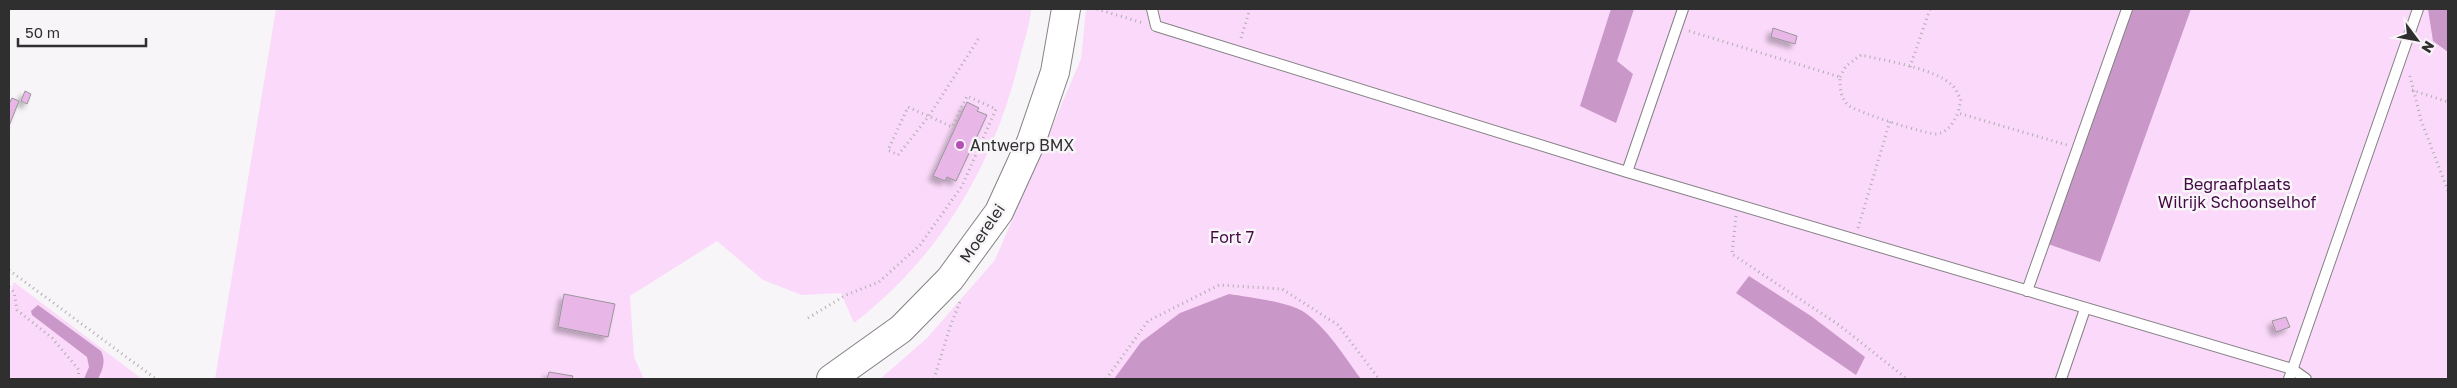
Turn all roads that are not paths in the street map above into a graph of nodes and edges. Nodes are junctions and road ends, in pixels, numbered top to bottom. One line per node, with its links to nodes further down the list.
1 (1066, 9): 10 (street, Moerelei)
2 (1152, 9): 6 (lane)
3 (1683, 9): 6 (lane)
4 (2127, 9): 7 (lane)
5 (2418, 9): 9 (lane)
6 (1627, 172): 7 (lane)
7 (2027, 291): 8 (lane)
8 (2085, 309): 9 (lane); 11 (lane)
9 (2290, 374): 12 (lane)
10 (831, 379)
11 (2062, 379)
12 (2306, 379)

